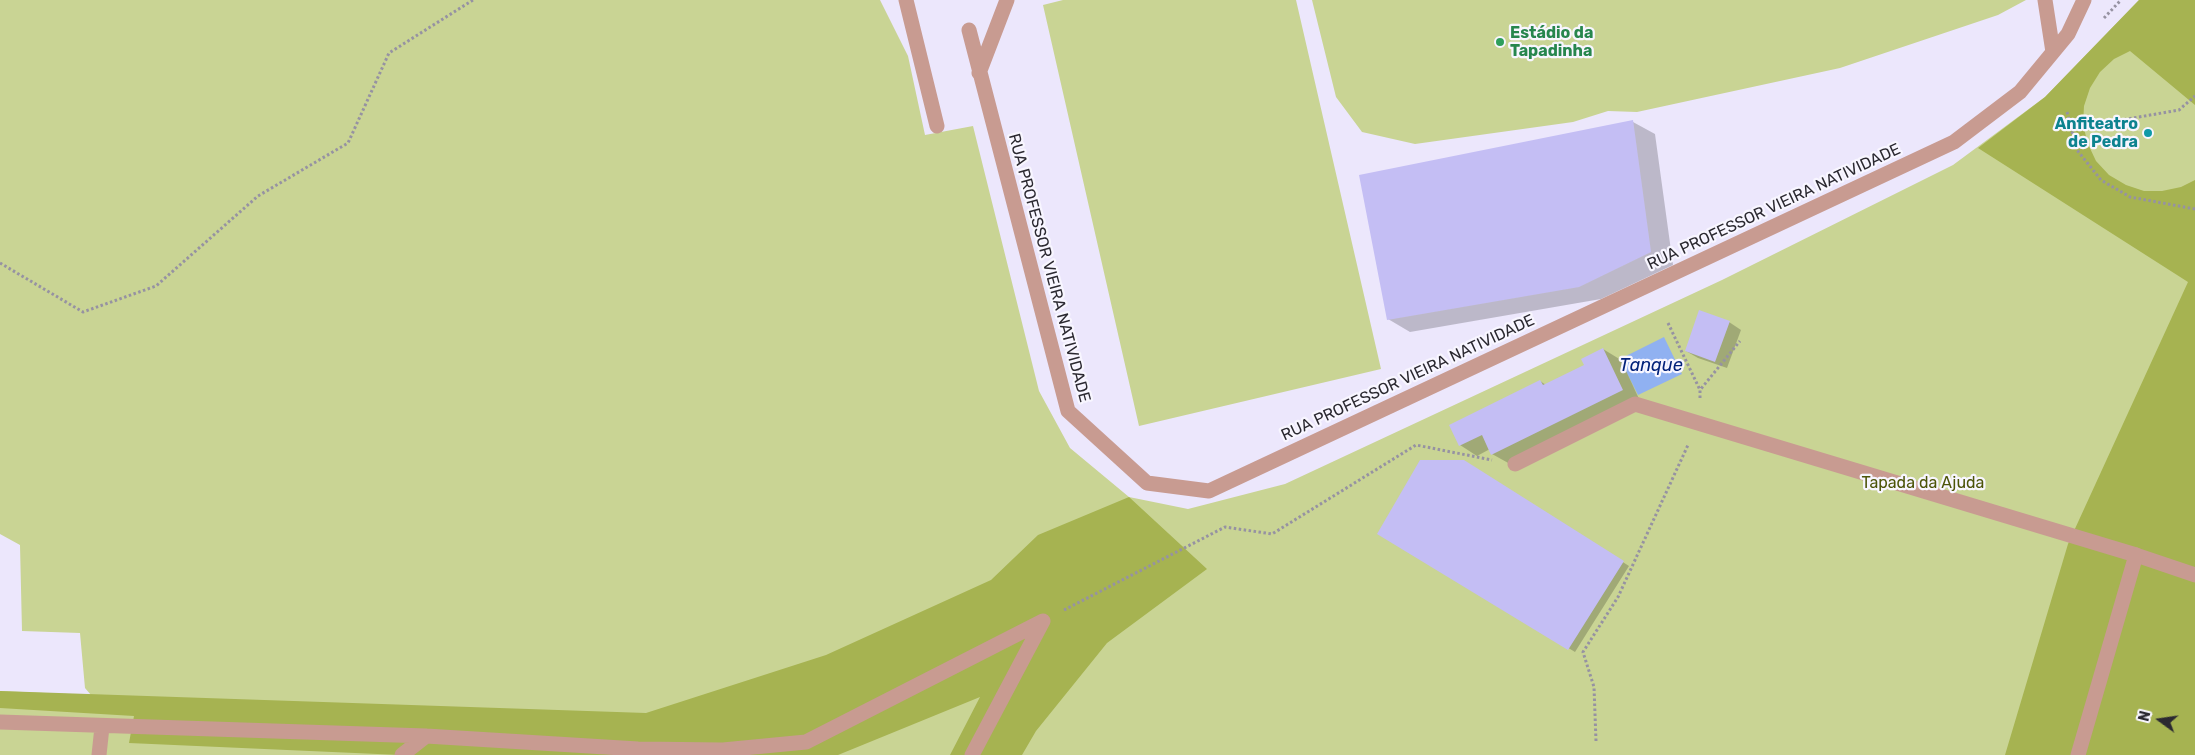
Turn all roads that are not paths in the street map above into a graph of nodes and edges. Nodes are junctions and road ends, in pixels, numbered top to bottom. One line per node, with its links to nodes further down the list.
1 (906, 0): 8 (street)
2 (1007, 0): 7 (street)
3 (2045, 0): 6 (street)
4 (2084, 0): 6 (street, RUA PROFESSOR VIEIRA NATIVIDADE)
5 (969, 30): 7 (street, RUA PROFESSOR VIEIRA NATIVIDADE)
6 (2053, 52): 7 (street, RUA PROFESSOR VIEIRA NATIVIDADE)
7 (979, 72)
8 (937, 126)
9 (1515, 464): 10 (street)
10 (2136, 555): 11 (street); 18 (street)
11 (2195, 575)
12 (0, 722): 13 (street)
13 (102, 727): 14 (street); 15 (street)
14 (426, 736): 16 (street); 17 (street)
15 (99, 755)
16 (402, 755)
17 (972, 755)
18 (2078, 755)

